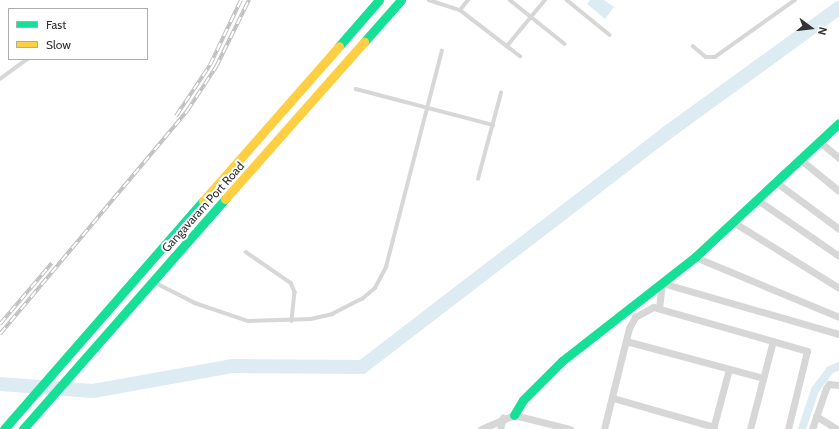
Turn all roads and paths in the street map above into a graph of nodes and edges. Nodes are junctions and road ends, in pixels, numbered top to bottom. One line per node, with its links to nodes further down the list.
1 (379, 0): 53 (street, Gangavaram Port Road)
2 (401, 0): 36 (street, Gangavaram Port Road)
3 (429, 0): 9 (lane)
4 (468, 0): 9 (lane)
5 (510, 0): 10 (lane)
6 (545, 0): 10 (lane)
7 (567, 0): 11 (lane)
8 (795, 0): 14 (lane)
9 (460, 10): 13 (lane)
10 (531, 17): 12 (lane); 13 (lane)
11 (610, 35)
12 (565, 44)
13 (507, 46): 16 (lane)
14 (693, 46)
15 (442, 51): 21 (lane)
16 (520, 56)
17 (27, 60): 18 (lane)
18 (0, 79)
19 (356, 90): 21 (lane)
20 (501, 93): 23 (lane)
21 (427, 110): 23 (lane); 41 (lane)
22 (839, 123): 24 (street)
23 (493, 125): 27 (lane)
24 (820, 142): 25 (street); 26 (street)
25 (839, 158)
26 (801, 160): 28 (street); 29 (street)
27 (478, 179)
28 (777, 183): 30 (street); 32 (street)
29 (839, 191)
30 (759, 201): 31 (street); 34 (street)
31 (733, 222): 35 (street); 38 (street)
32 (839, 229)
33 (246, 252): 41 (lane)
34 (839, 256)
35 (695, 257): 37 (street); 40 (street)
36 (153, 281): 41 (lane); 54 (street, Gangavaram Port Road)
37 (662, 283): 39 (street); 42 (street); 49 (street)
38 (839, 288)
39 (659, 308): 43 (street); 44 (street)
40 (839, 317)
41 (292, 321)
42 (839, 334)
43 (626, 341): 45 (street); 48 (street)
44 (774, 341): 46 (street); 60 (street)
45 (729, 369): 46 (street); 52 (street)
46 (763, 378): 59 (street)
47 (839, 385): 50 (street)
48 (613, 398): 52 (street); 58 (street)
49 (514, 415): 51 (street); 57 (street)
50 (816, 416): 61 (street); 62 (street)
51 (503, 418): 55 (street); 56 (street)
52 (714, 428)
53 (4, 429)
54 (23, 429)
55 (481, 429)
56 (500, 429)
57 (570, 429)
58 (604, 429)
59 (750, 429)
60 (788, 429)
61 (812, 429)
62 (837, 429)

